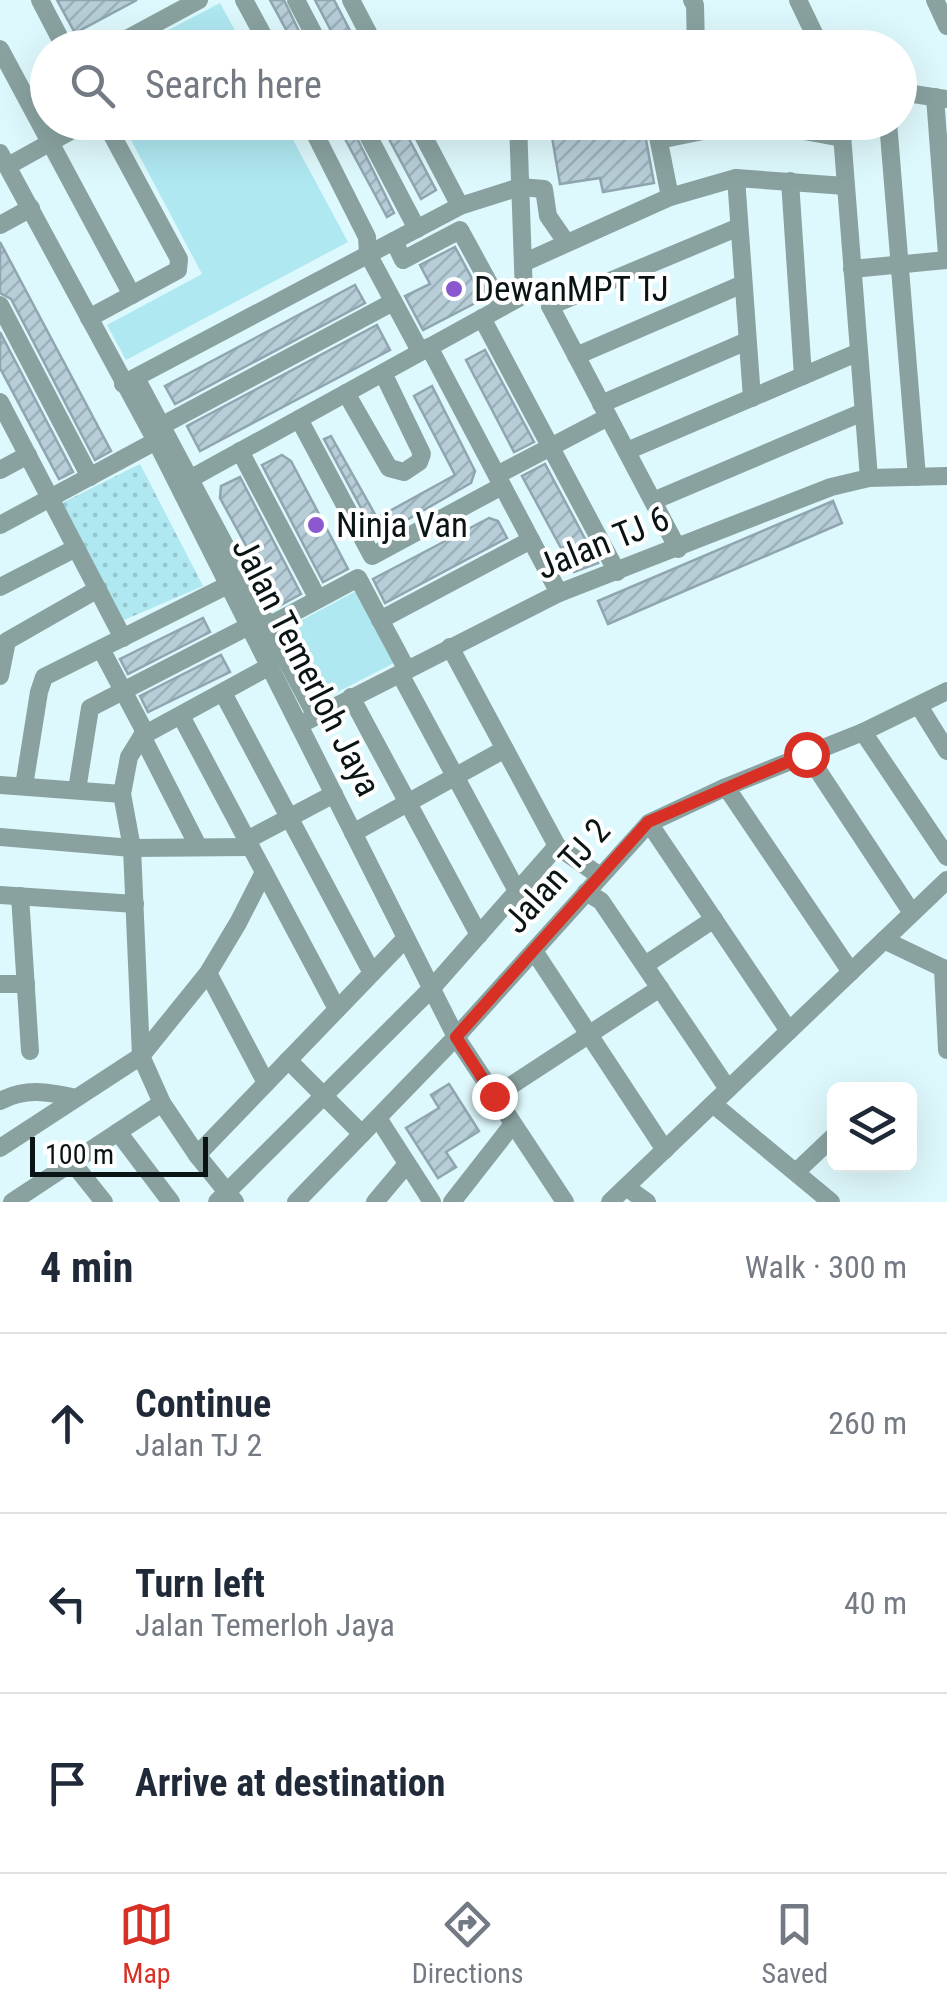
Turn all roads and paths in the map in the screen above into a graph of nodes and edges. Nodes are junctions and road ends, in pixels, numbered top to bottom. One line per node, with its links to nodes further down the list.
1 (40, 0): 10 (street)
2 (199, 0): 11 (street)
3 (244, 0): 12 (street)
4 (296, 0): 13 (street)
5 (351, 0): 14 (street)
6 (798, 0): 16 (street)
7 (935, 0): 9 (street)
8 (697, 2): 15 (street)
9 (947, 26)
10 (56, 30)
11 (143, 30)
12 (260, 30)
13 (312, 30)
14 (367, 30)
15 (696, 30)
16 (812, 30)
17 (0, 49): 19 (street)
18 (941, 98): 45 (street)
19 (30, 107)
20 (47, 140): 30 (street)
21 (54, 140): 30 (street)
22 (115, 140): 50 (street)
23 (318, 140): 44 (street)
24 (370, 140): 41 (street)
25 (425, 140): 37 (street)
26 (519, 140): 35 (street)
27 (659, 140): 36 (street)
28 (842, 140): 34 (street)
29 (889, 140): 47 (street)
30 (49, 143): 31 (street); 50 (street)
31 (2, 159): 38 (street, Jalan Temerloh Jaya)
32 (736, 178): 33 (street); 36 (street); 40 (street)
33 (790, 181): 34 (street); 63 (street)
34 (846, 186): 48 (street)
35 (520, 188): 37 (street); 43 (street); 46 (street)
36 (670, 197): 43 (street)
37 (460, 206): 41 (street)
38 (31, 208): 39 (street); 56 (street, Jalan Temerloh Jaya)
39 (0, 225)
40 (739, 226): 49 (street); 54 (street)
41 (417, 229): 42 (street)
42 (394, 242): 44 (street); 55 (street)
43 (566, 242): 46 (street)
44 (368, 254): 52 (street); 64 (street)
45 (947, 258): 47 (street)
46 (523, 263): 51 (street)
47 (899, 264): 48 (street); 79 (street)
48 (852, 270): 60 (street)
49 (743, 284): 58 (street); 61 (street)
50 (132, 295): 56 (street)
51 (524, 295): 54 (street); 55 (street)
52 (393, 302): 59 (street); 71 (street)
53 (0, 306): 78 (street)
54 (550, 306): 61 (street)
55 (502, 307): 57 (street)
56 (89, 318): 64 (street, Jalan Temerloh Jaya)
57 (482, 318): 59 (street); 72 (street)
58 (748, 341): 66 (street); 68 (street)
59 (424, 349): 62 (street); 81 (street)
60 (859, 352): 63 (street); 69 (street)
61 (576, 356): 68 (street)
62 (383, 372): 65 (street); 65 (street)
63 (803, 376): 66 (street)
64 (129, 381): 71 (street, Jalan Temerloh Jaya)
65 (346, 393): 70 (street)
66 (752, 398): 74 (street)
67 (1, 406): 75 (street)
68 (605, 410): 72 (street); 74 (street)
69 (863, 412): 80 (street); 84 (street)
70 (299, 419): 73 (street); 89 (street)
71 (159, 434): 78 (street); 82 (street, Jalan Temerloh Jaya)
72 (551, 447): 81 (street); 90 (street)
73 (240, 451): 82 (street); 96 (street)
74 (626, 452): 84 (street)
75 (28, 455): 76 (street); 83 (street)
76 (0, 470)
77 (947, 476): 79 (street, Jalan TJ 6)
78 (90, 477): 83 (street)
79 (917, 477): 80 (street, Jalan TJ 6)
80 (868, 478): 88 (street, Jalan TJ 6)
81 (500, 481): 86 (street); 89 (street)
82 (184, 482): 92 (street, Jalan Temerloh Jaya); 98 (street)
83 (50, 498): 85 (street); 87 (street)
84 (653, 501): 88 (street)
85 (0, 525)
86 (531, 540): 95 (street); 97 (street)
87 (76, 548): 93 (street); 94 (street)
88 (678, 549): 90 (street, Jalan TJ 6)
89 (372, 556): 91 (street)
90 (617, 572): 95 (street, Jalan TJ 6)
91 (358, 578): 96 (street); 97 (street)
92 (228, 585): 98 (street, Jalan Temerloh Jaya); 99 (street)
93 (0, 587)
94 (98, 589): 99 (street); 104 (street)
95 (559, 593): 100 (street, Jalan TJ 6)
96 (318, 599): 98 (street)
97 (380, 620): 103 (street)
98 (257, 629): 102 (street, Jalan Temerloh Jaya); 105 (street); 111 (street)
99 (124, 638): 101 (street)
100 (450, 647): 103 (street, Jalan TJ 6); 114 (street)
101 (102, 649): 105 (street); 119 (street)
102 (270, 666): 107 (street); 111 (street, Jalan Temerloh Jaya)
103 (403, 672): 108 (street, Jalan TJ 6); 117 (street)
104 (0, 676)
105 (122, 688): 113 (street); 121 (street)
106 (947, 691): 109 (street, Jalan TJ 2)
107 (224, 693): 110 (street); 125 (street)
108 (351, 697): 111 (street, Jalan TJ 6); 124 (street)
109 (918, 706): 112 (street, Jalan TJ 2); 115 (street)
110 (180, 716): 113 (street); 129 (street)
111 (308, 721): 123 (street, Jalan Temerloh Jaya)
112 (863, 732): 116 (street, Jalan TJ 2); 133 (street)
113 (144, 735): 122 (street); 130 (street)
114 (505, 749): 117 (street); 131 (street)
115 (947, 751)
116 (806, 754): 120 (street, Jalan TJ 2); 142 (street)
117 (455, 776): 124 (street); 137 (street)
118 (0, 785): 119 (street)
119 (24, 786): 121 (street)
120 (726, 786): 126 (street, Jalan TJ 2); 151 (street)
121 (77, 790): 122 (street)
122 (122, 794): 132 (street)
123 (334, 794): 125 (street); 127 (street, Jalan Temerloh Jaya)
124 (408, 802): 127 (street); 144 (street)
125 (289, 818): 129 (street); 152 (street)
126 (648, 822): 135 (street, Jalan TJ 2); 143 (street)
127 (353, 833): 145 (street, Jalan Temerloh Jaya)
128 (0, 837): 132 (street)
129 (249, 844): 130 (street); 134 (street)
130 (198, 846): 132 (street)
131 (557, 846): 135 (street); 137 (street)
132 (132, 848): 141 (street)
133 (947, 857)
134 (264, 872): 150 (street); 157 (street)
135 (600, 876): 138 (street, Jalan TJ 2)
136 (947, 880): 142 (street)
137 (517, 890): 144 (street)
138 (586, 892): 147 (street, Jalan TJ 2); 148 (street)
139 (0, 895): 140 (street)
140 (20, 896): 141 (street); 154 (street)
141 (135, 904): 164 (street)
142 (912, 913): 146 (street)
143 (714, 918): 148 (street); 158 (street)
144 (479, 934): 156 (street)
145 (405, 939): 152 (street); 156 (street, Jalan Temerloh Jaya)
146 (884, 940): 149 (street); 151 (street)
147 (534, 951): 160 (street); 161 (street, Jalan TJ 2)
148 (644, 966): 155 (street)
149 (945, 969): 159 (street)
150 (208, 972): 164 (street); 166 (street)
151 (851, 972): 158 (street)
152 (372, 973): 157 (street)
153 (0, 984): 154 (street)
154 (26, 984): 163 (street)
155 (660, 988): 160 (street); 167 (street)
156 (432, 989): 161 (street, Jalan Temerloh Jaya); 168 (street)
157 (337, 1009): 165 (street)
158 (790, 1030): 167 (street)
159 (947, 1033): 162 (street)
160 (588, 1034): 169 (street); 180 (street)
161 (456, 1037): 169 (street, Jalan Temerloh Jaya); 174 (street, Jalan TJ 2)
162 (947, 1050)
163 (30, 1051)
164 (141, 1056): 170 (street); 172 (street)
165 (288, 1060): 166 (street); 168 (street)
166 (266, 1083): 181 (street)
167 (728, 1089): 173 (street)
168 (324, 1096): 177 (street); 187 (street)
169 (494, 1096): 175 (street, Jalan Temerloh Jaya)
170 (76, 1098): 171 (street); 179 (street)
171 (0, 1101)
172 (162, 1103): 176 (street); 181 (street)
173 (713, 1104): 180 (street); 184 (street)
174 (378, 1118): 177 (street, Jalan TJ 2); 183 (street)
175 (513, 1124): 188 (street); 195 (street, Jalan Temerloh Jaya)
176 (118, 1132): 182 (street); 191 (street)
177 (362, 1134): 192 (street, Jalan TJ 2)
178 (827, 1143): 184 (street)
179 (0, 1148)
180 (664, 1150): 185 (street)
181 (197, 1154): 187 (street)
182 (72, 1162): 186 (street); 190 (street)
183 (408, 1164): 193 (street); 194 (street)
184 (796, 1172): 198 (street)
185 (626, 1187): 196 (street); 197 (street)
186 (40, 1195): 189 (street)
187 (226, 1199)
188 (457, 1200)
189 (12, 1202)
190 (104, 1202)
191 (170, 1202)
192 (296, 1202)
193 (375, 1202)
194 (432, 1202)
195 (565, 1202)
196 (610, 1202)
197 (647, 1202)
198 (831, 1202)

